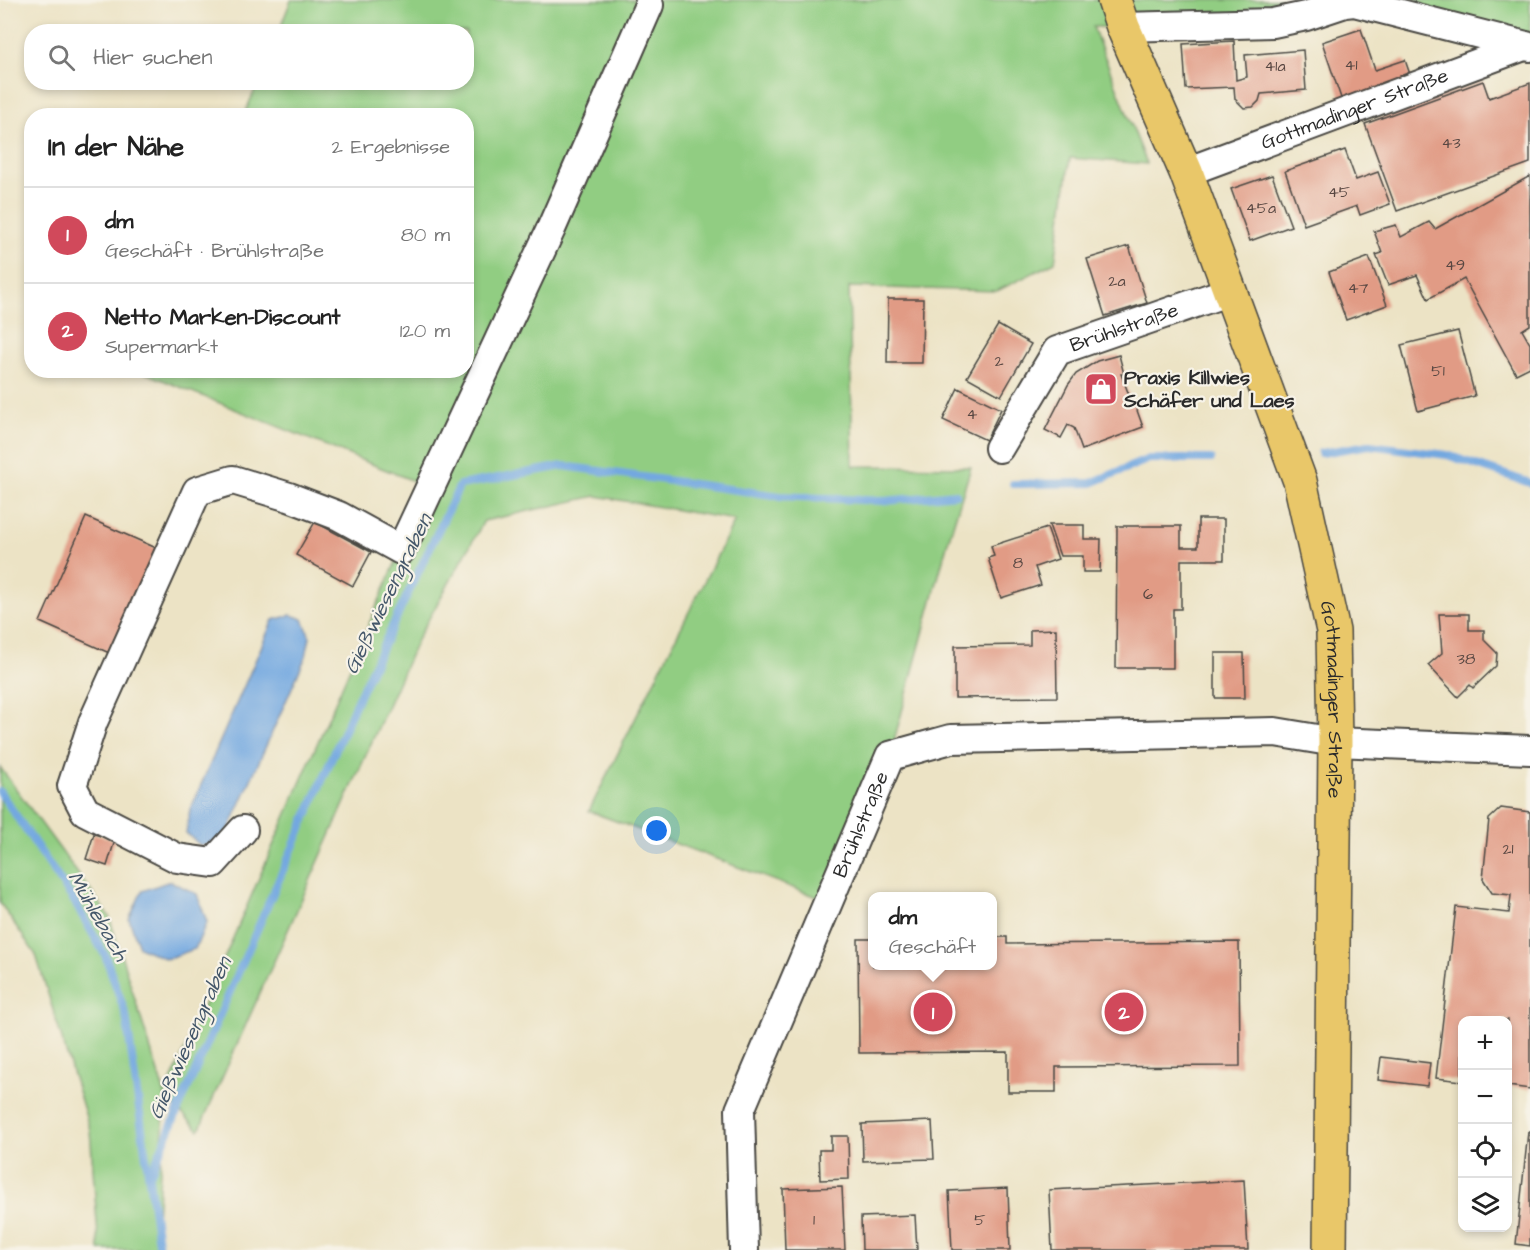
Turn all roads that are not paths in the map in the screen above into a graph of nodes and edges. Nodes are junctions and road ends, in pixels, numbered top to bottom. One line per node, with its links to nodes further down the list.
1 (649, 5): 9 (street)
2 (1119, 13): 3 (street); 4 (main road, Gottmadinger Straße)
3 (1527, 47): 4 (street, Gottmadinger Straße)
4 (1186, 172): 5 (main road, Gottmadinger Straße)
5 (1230, 291): 6 (street, Brühlstraße); 7 (main road, Gottmadinger Straße)
6 (999, 448)
7 (1335, 742): 8 (street); 10 (street, Brühlstraße); 11 (main road, Gottmadinger Straße)
8 (1530, 750)
9 (243, 830)
10 (744, 1250)
11 (1330, 1250)

